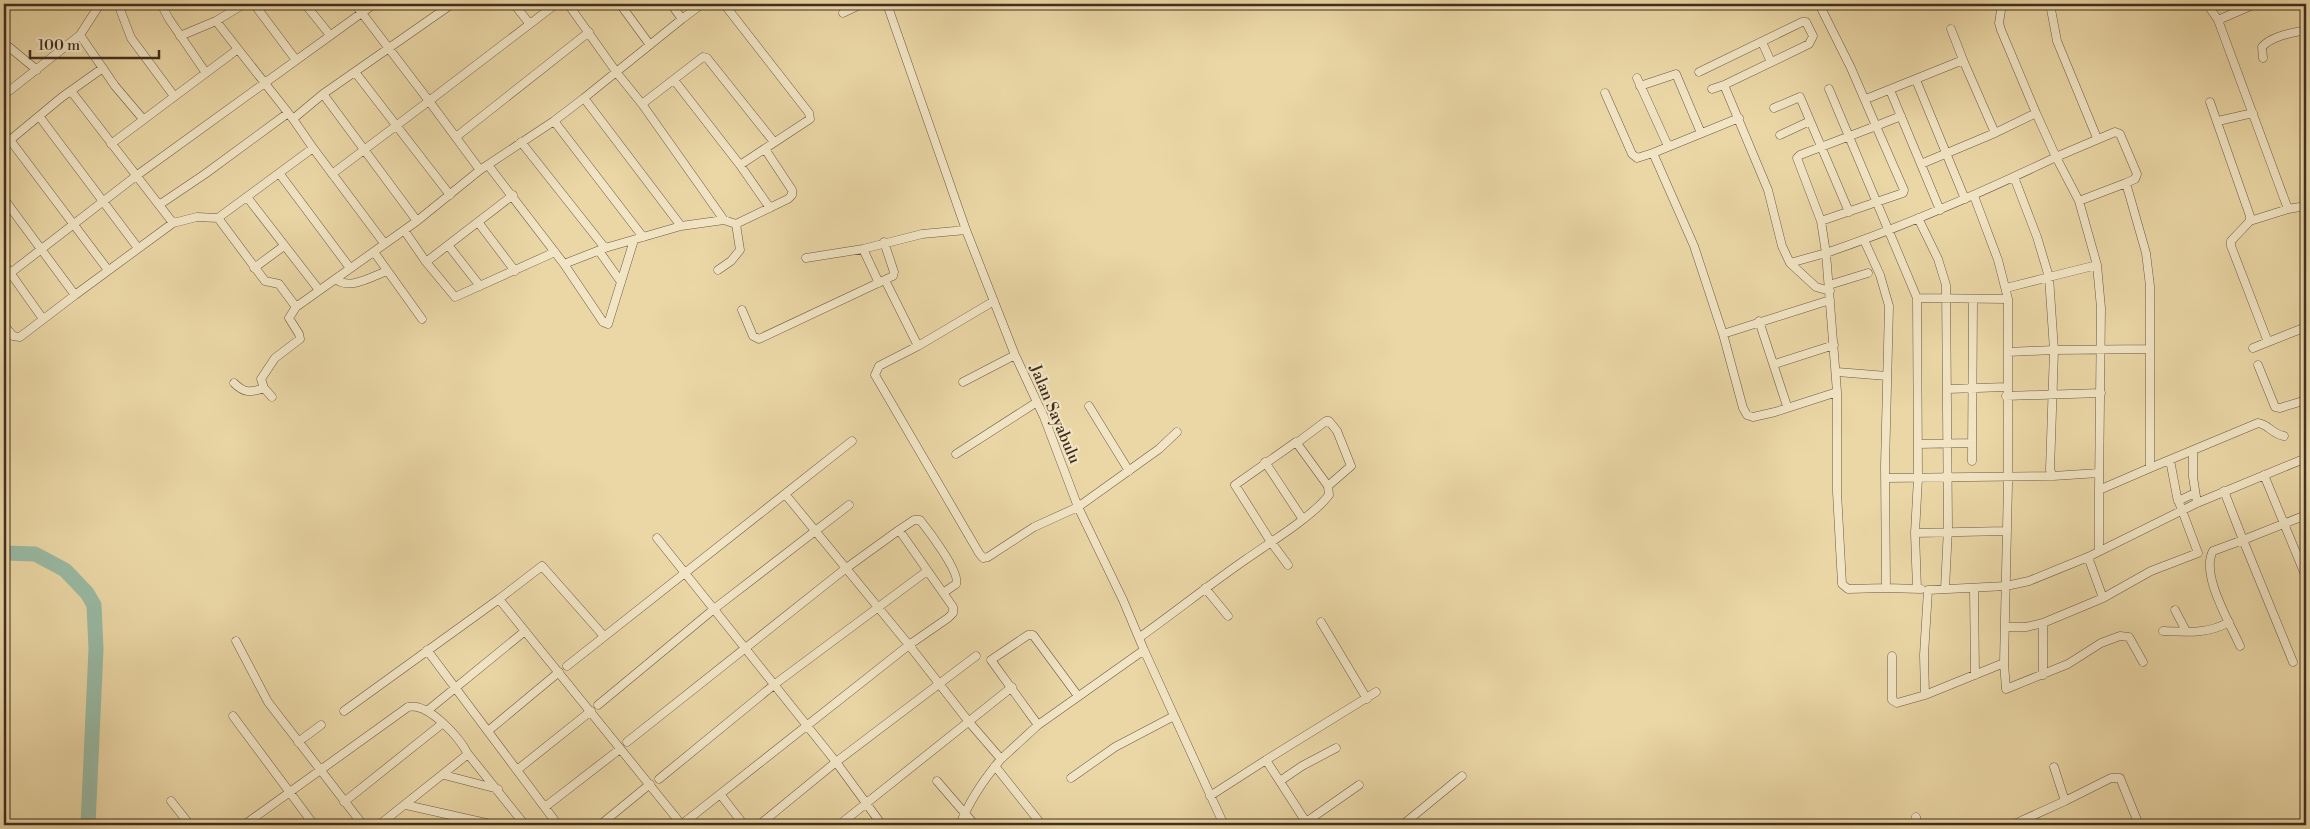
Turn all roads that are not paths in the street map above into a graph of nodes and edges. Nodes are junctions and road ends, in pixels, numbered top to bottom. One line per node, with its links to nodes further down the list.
1 (100, 4): 33 (street)
2 (118, 4): 64 (street)
3 (161, 4): 34 (street)
4 (244, 4): 28 (street)
5 (254, 4): 42 (street)
6 (305, 4): 35 (street)
7 (355, 4): 24 (street)
8 (374, 4): 24 (street)
9 (452, 4): 39 (street)
10 (514, 4): 29 (street)
11 (556, 4): 29 (street)
12 (568, 4): 32 (street)
13 (620, 4): 38 (street)
14 (671, 4): 26 (street)
15 (702, 4): 26 (street)
16 (724, 4): 91 (street)
17 (862, 4): 25 (street)
18 (887, 4): 138 (street, Jalan Sayabulu)
19 (1819, 4): 66 (street)
20 (2002, 4): 71 (street)
21 (2050, 4): 88 (street)
22 (2207, 4): 27 (street)
23 (2255, 4): 27 (street)
24 (362, 12): 35 (street); 39 (street)
25 (843, 13)
26 (682, 19): 38 (street)
27 (2218, 20): 72 (street)
28 (216, 21): 34 (street); 40 (street)
29 (529, 23): 67 (street)
30 (1951, 29): 43 (street)
31 (2306, 30): 41 (street)
32 (589, 32): 50 (street); 87 (street)
33 (80, 35): 45 (street); 46 (street)
34 (180, 36): 49 (street)
35 (330, 36): 42 (street)
36 (1762, 42): 44 (street); 44 (street); 48 (street)
37 (4, 45): 46 (street)
38 (650, 45): 50 (street)
39 (389, 48): 47 (street); 67 (street)
40 (238, 49): 49 (street); 54 (street)
41 (2263, 58)
42 (296, 60): 54 (street)
43 (1964, 60): 53 (street); 84 (street)
44 (1771, 62): 55 (street)
45 (103, 68): 60 (street); 77 (street)
46 (36, 70): 63 (street)
47 (355, 72): 62 (street); 81 (street)
48 (1699, 72)
49 (206, 73): 64 (street)
50 (617, 73): 65 (street); 69 (street)
51 (1637, 78): 56 (street)
52 (674, 80): 69 (street); 91 (street); 103 (street)
53 (1916, 80): 59 (street); 99 (street)
54 (264, 84): 74 (street); 107 (street)
55 (1724, 85): 57 (street); 76 (street)
56 (1640, 86): 83 (street); 93 (street)
57 (1712, 89)
58 (1829, 89): 86 (street)
59 (1890, 90): 66 (street); 75 (street)
60 (71, 91): 73 (street); 92 (street)
61 (1605, 93): 98 (street)
62 (322, 94): 74 (street); 96 (street)
63 (4, 95)
64 (174, 96): 77 (street)
65 (584, 98): 78 (street); 135 (street)
66 (1866, 99): 82 (street)
67 (429, 101): 81 (street); 87 (street)
68 (2210, 102): 80 (street)
69 (642, 104): 127 (street)
70 (1774, 108): 79 (street)
71 (2036, 113): 84 (street); 100 (street)
72 (2254, 113): 80 (street); 122 (street)
73 (39, 116): 89 (street); 116 (street)
74 (290, 116): 94 (street); 119 (street)
75 (1901, 116): 82 (street); 101 (street)
76 (1739, 118): 83 (street); 155 (street)
77 (143, 119): 92 (street)
78 (554, 121): 90 (street); 139 (street)
79 (1810, 121): 85 (street); 95 (street)
80 (2218, 121): 130 (street)
81 (396, 126): 96 (street); 110 (street)
82 (1876, 126): 86 (street); 118 (street)
83 (1700, 133): 93 (street)
84 (1995, 133): 99 (street)
85 (1780, 135)
86 (1848, 136): 95 (street); 118 (street)
87 (456, 137): 104 (street)
88 (2097, 138): 100 (street); 109 (street)
89 (7, 142): 133 (street)
90 (521, 142): 102 (street); 149 (street)
91 (774, 142): 97 (street)
92 (110, 144): 107 (street)
93 (1668, 146): 98 (street)
94 (313, 148): 105 (street); 106 (street)
95 (1821, 148): 124 (street); 129 (street)
96 (364, 149): 106 (street); 128 (street)
97 (765, 149): 103 (street); 121 (street)
98 (1653, 154): 189 (street)
99 (1947, 154): 101 (street); 114 (street)
100 (2056, 157): 108 (street); 117 (street)
101 (1921, 164): 123 (street)
102 (488, 165): 104 (street); 111 (street)
103 (740, 165): 121 (street)
104 (480, 170): 110 (street)
105 (279, 173): 113 (street); 160 (street)
106 (332, 174): 142 (street)
107 (136, 176): 116 (street); 119 (street)
108 (2014, 177): 112 (street); 167 (street)
109 (2126, 183): 117 (street); 195 (street)
110 (450, 195): 128 (street)
111 (513, 195): 131 (street); 151 (street)
112 (1974, 196): 114 (street); 173 (street)
113 (247, 197): 125 (street); 145 (street)
114 (1965, 199): 123 (street)
115 (4, 200): 147 (street)
116 (104, 201): 133 (street); 146 (street)
117 (2079, 201): 158 (street)
118 (1876, 202): 124 (street); 136 (street)
119 (159, 205): 132 (street)
120 (2306, 206): 122 (street)
121 (770, 208): 134 (street)
122 (2288, 209): 130 (street)
123 (1940, 210): 126 (street)
124 (1849, 212): 129 (street)
125 (218, 218): 132 (street); 159 (street)
126 (1918, 218): 136 (street); 177 (street)
127 (724, 220): 134 (street); 135 (street)
128 (417, 221): 137 (street)
129 (1821, 221): 152 (street)
130 (2250, 221): 190 (street)
131 (478, 222): 144 (street); 164 (street)
132 (173, 223): 146 (street)
133 (72, 224): 147 (street); 161 (street)
134 (736, 224): 162 (street)
135 (681, 226): 139 (street)
136 (1888, 229): 141 (street); 176 (street)
137 (404, 230): 142 (street); 154 (street)
138 (966, 230): 143 (street); 181 (street, Jalan Sayabulu)
139 (643, 237): 140 (street)
140 (634, 240): 149 (street); 169 (street)
141 (1864, 240): 152 (street); 202 (street)
142 (384, 242): 150 (street)
143 (884, 242): 148 (street); 170 (street)
144 (448, 245): 154 (street); 171 (street)
145 (284, 246): 159 (street); 174 (street)
146 (138, 248): 161 (street)
147 (40, 249): 166 (street); 175 (street)
148 (863, 249): 153 (street); 170 (street)
149 (602, 250): 157 (street); 169 (street)
150 (374, 252): 160 (street); 163 (street)
151 (555, 252): 157 (street); 164 (street)
152 (1826, 253): 155 (street); 172 (street)
153 (806, 258)
154 (426, 262): 171 (street)
155 (1790, 263): 172 (street)
156 (4, 264): 166 (street)
157 (564, 264): 169 (street)
158 (2097, 265): 167 (street); 194 (street)
159 (254, 268): 182 (street)
160 (350, 268): 168 (street)
161 (108, 270): 175 (street)
162 (718, 270)
163 (387, 271): 168 (street); 185 (street)
164 (515, 271): 171 (street)
165 (1868, 273): 172 (street)
166 (7, 275): 184 (street)
167 (2049, 277): 173 (street); 196 (street)
168 (336, 279): 174 (street)
169 (621, 282)
170 (882, 282): 183 (street); 192 (street)
171 (480, 286)
172 (1830, 288): 179 (street)
173 (2006, 288): 178 (street)
174 (319, 290): 182 (street)
175 (75, 295): 184 (street)
176 (1917, 298): 177 (street); 224 (street)
177 (1947, 299): 180 (street); 208 (street)
178 (2008, 299): 180 (street); 197 (street)
179 (1830, 300): 186 (street); 191 (street)
180 (1973, 300): 206 (street)
181 (994, 301): 192 (street); 198 (street, Jalan Sayabulu)
182 (296, 307): 207 (street)
183 (742, 310)
184 (43, 319): 187 (street)
185 (422, 319)
186 (1759, 321): 189 (street); 199 (street)
187 (4, 325)
188 (2306, 328): 190 (street)
189 (1723, 334): 217 (street)
190 (2268, 342): 193 (street)
191 (1834, 345): 199 (street); 201 (street)
192 (918, 346): 248 (street)
193 (2253, 348)
194 (2102, 349): 195 (street); 196 (street); 210 (street)
195 (2150, 349): 231 (street)
196 (2054, 350): 197 (street); 211 (street)
197 (2008, 352): 205 (street)
198 (1015, 355): 203 (street); 215 (street, Jalan Sayabulu)
199 (1775, 364): 217 (street)
200 (2258, 365): 214 (street)
201 (1837, 372): 202 (street); 209 (street)
202 (1887, 376): 238 (street)
203 (963, 382)
204 (234, 383): 207 (street)
205 (2006, 386): 206 (street); 212 (street)
206 (1974, 387): 208 (street); 223 (street)
207 (264, 388): 213 (street)
208 (1948, 388): 222 (street)
209 (1837, 392): 217 (street); 270 (street)
210 (2101, 393): 211 (street); 233 (street)
211 (2052, 394): 212 (street); 235 (street)
212 (2006, 396): 237 (street)
213 (272, 397)
214 (2306, 400)
215 (1037, 402): 226 (street); 248 (street, Jalan Sayabulu)
216 (1089, 406): 232 (street)
217 (1787, 406)
218 (1177, 432): 232 (street)
219 (2284, 436): 225 (street)
220 (852, 441): 244 (street)
221 (1298, 442): 230 (street); 240 (street); 240 (street)
222 (1948, 443): 223 (street); 224 (street); 236 (street)
223 (1972, 443): 229 (street)
224 (1918, 444): 239 (street)
225 (2192, 452): 228 (street); 243 (street)
226 (956, 454)
227 (2306, 458): 234 (street)
228 (2171, 459): 231 (street); 245 (street)
229 (1972, 461)
230 (1265, 462): 251 (street); 260 (street)
231 (2150, 468): 241 (street)
232 (1129, 472): 248 (street)
233 (2099, 473): 235 (street); 241 (street)
234 (2264, 475): 242 (street); 252 (street)
235 (2053, 476): 237 (street)
236 (1948, 477): 237 (street); 239 (street); 256 (street)
237 (2008, 477): 255 (street)
238 (1886, 478): 239 (street); 270 (street)
239 (1918, 478): 257 (street)
240 (1328, 486): 251 (street)
241 (2099, 490): 261 (street)
242 (2224, 491): 246 (street); 259 (street)
243 (2194, 493): 245 (street); 246 (street)
244 (786, 494): 254 (street); 266 (street)
245 (2179, 501): 249 (street)
246 (2197, 503): 249 (street)
247 (849, 505): 254 (street)
248 (1078, 507): 290 (street, Jalan Sayabulu)
249 (2181, 510): 261 (street); 276 (street)
250 (2306, 515): 252 (street)
251 (1302, 518): 260 (street)
252 (2285, 524): 259 (street); 267 (street)
253 (899, 530): 264 (street); 265 (street); 275 (street)
254 (816, 531): 264 (street); 279 (street)
255 (2006, 531): 256 (street); 268 (street)
256 (1948, 532): 257 (street); 273 (street)
257 (1915, 533): 272 (street)
258 (657, 538): 266 (street)
259 (2244, 540): 283 (street); 300 (street)
260 (1271, 542): 263 (street); 269 (street)
261 (2099, 550): 262 (street)
262 (2088, 557): 268 (street); 276 (street)
263 (1288, 565)
264 (845, 569): 278 (street); 294 (street)
265 (927, 570): 275 (street); 278 (street)
266 (684, 572): 279 (street); 289 (street)
267 (2306, 576)
268 (2006, 586): 271 (street); 285 (street)
269 (1205, 588): 281 (street); 290 (street)
270 (1886, 588): 272 (street)
271 (1974, 588): 273 (street); 304 (street)
272 (1917, 589): 274 (street)
273 (1945, 589): 274 (street)
274 (1928, 590): 311 (street)
275 (943, 593): 292 (street)
276 (2103, 598): 284 (street)
277 (499, 599): 286 (street); 289 (street); 295 (street)
278 (877, 608): 292 (street); 307 (street)
279 (714, 609): 294 (street); 314 (street)
280 (2175, 610): 287 (street)
281 (1228, 616)
282 (1321, 622): 313 (street)
283 (2229, 622): 287 (street); 293 (street)
284 (2043, 623): 285 (street); 305 (street)
285 (2006, 627): 301 (street)
286 (525, 631): 303 (street); 309 (street)
287 (2186, 631): 288 (street)
288 (2163, 632)
289 (603, 635): 302 (street)
290 (1140, 637): 296 (street, Jalan Sayabulu)
291 (236, 641): 326 (street)
292 (909, 645): 306 (street); 323 (street)
293 (2240, 646)
294 (744, 649): 307 (street); 327 (street)
295 (427, 650): 309 (street); 315 (street)
296 (1144, 650): 312 (street); 319 (street, Jalan Sayabulu)
297 (976, 656): 306 (street)
298 (1892, 656): 311 (street)
299 (2143, 662): 305 (street)
300 (2293, 662)
301 (2004, 663): 304 (street); 305 (street)
302 (567, 666)
303 (559, 672): 317 (street); 325 (street)
304 (1975, 675): 311 (street)
305 (2043, 676)
306 (939, 683): 320 (street); 333 (street)
307 (775, 684): 323 (street); 341 (street)
308 (1012, 687): 312 (street); 320 (street); 324 (street)
309 (455, 688): 316 (street); 325 (street)
310 (1376, 692): 313 (street)
311 (1925, 695)
312 (1078, 696): 324 (street)
313 (1367, 698): 332 (street)
314 (598, 705)
315 (344, 711)
316 (427, 711): 321 (street); 336 (street)
317 (591, 711): 329 (street); 337 (street)
318 (233, 716): 347 (street)
319 (1174, 716): 340 (street); 349 (street, Jalan Sayabulu)
320 (969, 722): 331 (street); 353 (street)
321 (443, 724): 330 (street); 352 (street)
322 (321, 725): 326 (street)
323 (806, 725): 333 (street); 348 (street)
324 (1038, 725): 331 (street)
325 (488, 731): 337 (street)
326 (298, 742): 336 (street)
327 (626, 742)
328 (1336, 748): 343 (street)
329 (620, 749): 344 (street); 355 (street)
330 (468, 754): 338 (street); 346 (street)
331 (1001, 759): 334 (street)
332 (1266, 760): 343 (street); 349 (street)
333 (836, 762): 353 (street); 370 (street)
334 (995, 766): 356 (street); 375 (street)
335 (2054, 767): 351 (street)
336 (319, 769): 347 (street); 352 (street)
337 (517, 770): 355 (street)
338 (444, 775): 346 (street); 354 (street)
339 (1462, 776): 377 (street)
340 (1071, 778)
341 (658, 779)
342 (937, 781): 356 (street)
343 (1280, 781): 358 (street)
344 (650, 784): 367 (street); 368 (street)
345 (1359, 785): 358 (street)
346 (498, 789): 365 (street)
347 (288, 792): 360 (street); 361 (street)
348 (720, 794): 368 (street); 369 (street)
349 (1210, 796): 376 (street, Jalan Sayabulu)
350 (171, 801): 359 (street)
351 (2066, 801): 378 (street); 379 (street)
352 (344, 802): 362 (street)
353 (867, 804): 371 (street); 372 (street)
354 (406, 805): 357 (street); 363 (street)
355 (545, 807): 366 (street)
356 (964, 813): 373 (street); 374 (street)
357 (470, 823): 364 (street)
358 (1304, 824)
359 (190, 825)
360 (244, 825)
361 (313, 825)
362 (363, 825)
363 (379, 825)
364 (495, 825)
365 (525, 825)
366 (558, 825)
367 (600, 825)
368 (682, 825)
369 (744, 825)
370 (759, 825)
371 (839, 825)
372 (882, 825)
373 (960, 825)
374 (974, 825)
375 (1037, 825)
376 (1224, 825)
377 (1405, 825)
378 (2012, 825)
379 (2140, 825)

